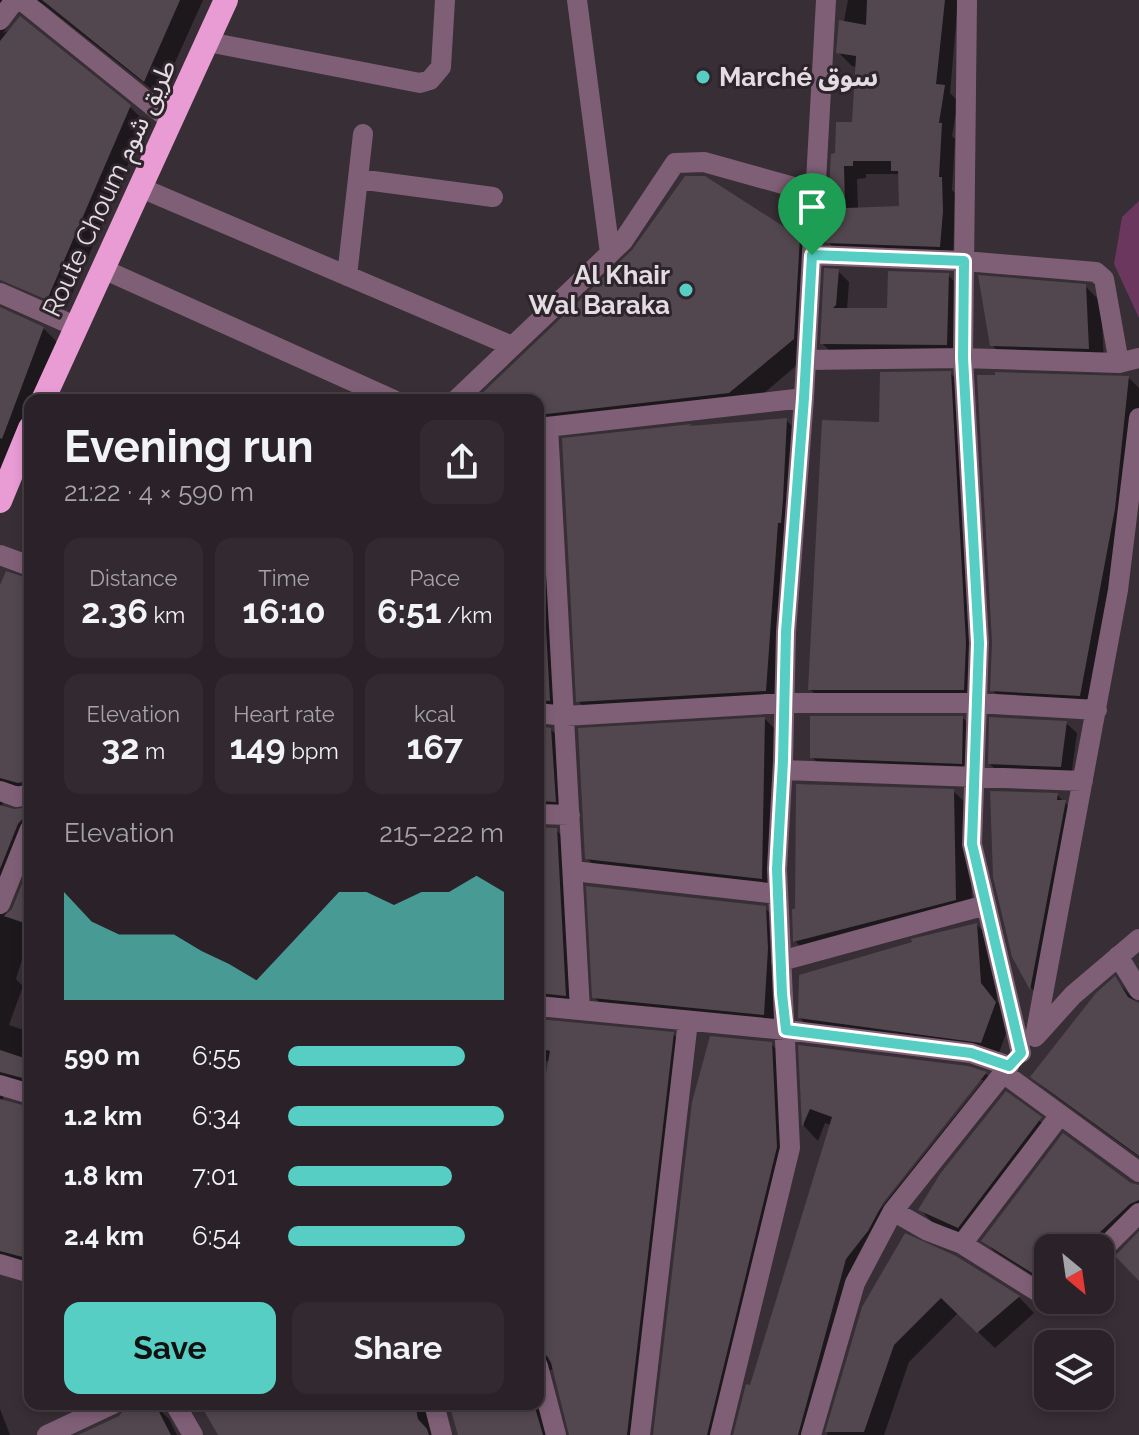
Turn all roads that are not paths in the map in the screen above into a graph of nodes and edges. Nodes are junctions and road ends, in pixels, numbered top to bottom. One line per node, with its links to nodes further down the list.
1 (18, 0): 7 (street); 9 (street)
2 (226, 0): 8 (highway, Route Choum طريق شوم)
3 (445, 0): 8 (street)
4 (577, 0): 15 (street)
5 (826, 0): 13 (street)
6 (967, 0): 17 (street)
7 (0, 20)
8 (208, 42): 9 (highway, Route Choum طريق شوم)
9 (170, 120): 12 (highway, Route Choum طريق شوم)
10 (363, 134): 11 (street)
11 (358, 179): 14 (street); 19 (street)
12 (139, 187): 18 (highway, Route Choum طريق شوم); 19 (street)
13 (815, 193): 15 (street); 16 (street)
14 (493, 197)
15 (610, 253): 22 (street)
16 (812, 255): 17 (street); 24 (street)
17 (964, 261): 23 (street); 25 (street)
18 (103, 269): 21 (highway, Route Choum طريق شوم); 27 (street)
19 (347, 276): 22 (street)
20 (0, 293): 21 (street)
21 (77, 327): 26 (highway, Route Choum طريق شوم)
22 (512, 346): 28 (street)
23 (963, 358): 24 (street); 25 (street); 38 (street)
24 (806, 360): 29 (street)
25 (1129, 360)
26 (46, 394)
27 (381, 394)
28 (462, 394)
29 (804, 398): 31 (street); 37 (street)
30 (1139, 418): 39 (street)
31 (544, 428)
32 (544, 441): 41 (street)
33 (24, 444): 34 (highway)
34 (0, 501)
35 (0, 555): 36 (street)
36 (24, 564)
37 (784, 703): 38 (street); 41 (street); 42 (street)
38 (977, 703): 39 (street); 43 (street)
39 (1097, 710): 44 (street)
40 (544, 714): 41 (street)
41 (565, 716): 48 (street)
42 (783, 770): 43 (street); 51 (street)
43 (975, 777): 44 (street); 53 (street)
44 (1083, 781): 62 (street)
45 (0, 791): 46 (street)
46 (24, 795)
47 (544, 814): 48 (street)
48 (570, 815): 50 (street)
49 (24, 844): 52 (street)
50 (573, 871): 51 (street); 59 (street)
51 (778, 894): 56 (street)
52 (0, 904)
53 (986, 905): 56 (street); 62 (street)
54 (1139, 939): 55 (street)
55 (1118, 956): 57 (street); 62 (street)
56 (781, 961): 61 (street)
57 (1139, 990)
58 (544, 1007): 59 (street)
59 (580, 1010): 60 (street)
60 (688, 1021): 61 (street); 82 (street)
61 (786, 1030): 62 (street); 83 (street)
62 (1017, 1057): 65 (street); 67 (street)
63 (0, 1085): 64 (street)
64 (24, 1092)
65 (1060, 1115): 66 (street); 70 (street)
66 (1139, 1172)
67 (893, 1211): 70 (street); 84 (street)
68 (1139, 1213): 69 (street)
69 (1114, 1238)
70 (962, 1244): 73 (street)
71 (0, 1264): 72 (street)
72 (24, 1271)
73 (1034, 1289)
74 (544, 1389): 81 (street)
75 (100, 1410): 78 (street)
76 (178, 1410): 79 (street)
77 (436, 1410): 80 (street)
78 (47, 1435)
79 (193, 1435)
80 (442, 1435)
81 (556, 1435)
82 (640, 1435)
83 (720, 1435)
84 (811, 1435)

